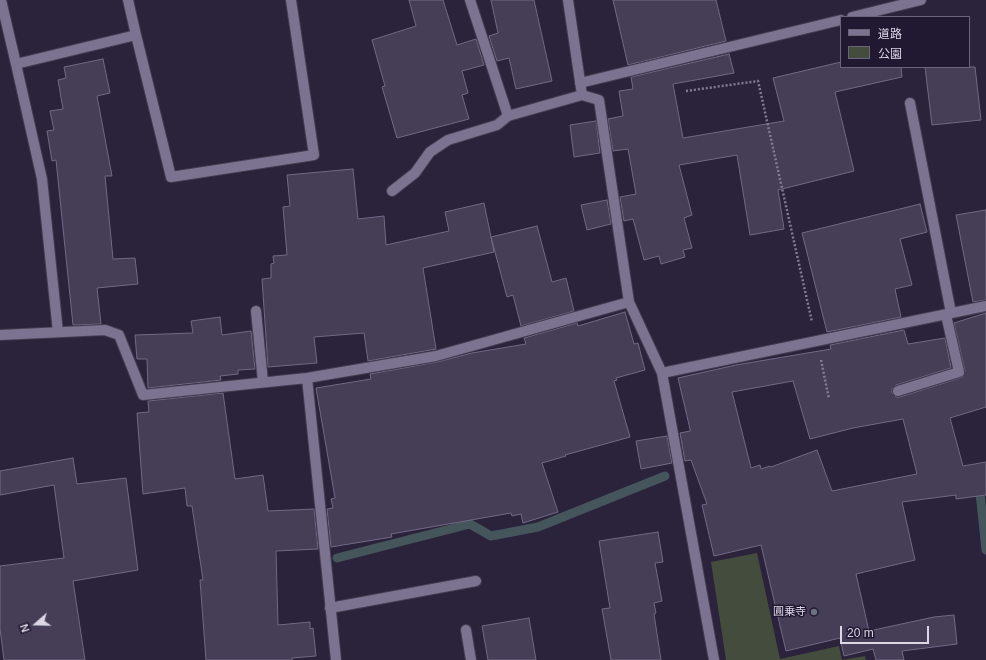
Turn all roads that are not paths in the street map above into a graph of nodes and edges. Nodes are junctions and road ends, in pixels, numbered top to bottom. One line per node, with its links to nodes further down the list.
1 (1, 0): 10 (street)
2 (128, 0): 9 (street)
3 (291, 0): 9 (street)
4 (470, 0): 14 (street)
5 (568, 0): 11 (street)
6 (921, 0): 7 (street)
7 (856, 16)
8 (840, 20): 11 (street)
9 (136, 35): 10 (street)
10 (16, 64): 20 (street)
11 (580, 83): 12 (street)
12 (582, 95): 14 (street); 16 (street)
13 (910, 103): 19 (street)
14 (508, 116): 15 (street)
15 (392, 191)
16 (629, 302): 22 (street); 23 (street)
17 (986, 306): 19 (street)
18 (256, 311): 24 (street)
19 (949, 314): 22 (street); 25 (street)
20 (58, 332): 21 (street); 24 (street)
21 (0, 335)
22 (662, 373): 31 (street)
23 (307, 378): 24 (street); 27 (street)
24 (264, 382)
25 (898, 390)
26 (476, 581): 27 (street)
27 (330, 608): 29 (street)
28 (466, 630): 30 (street)
29 (336, 660)
30 (471, 660)
31 (714, 660)

